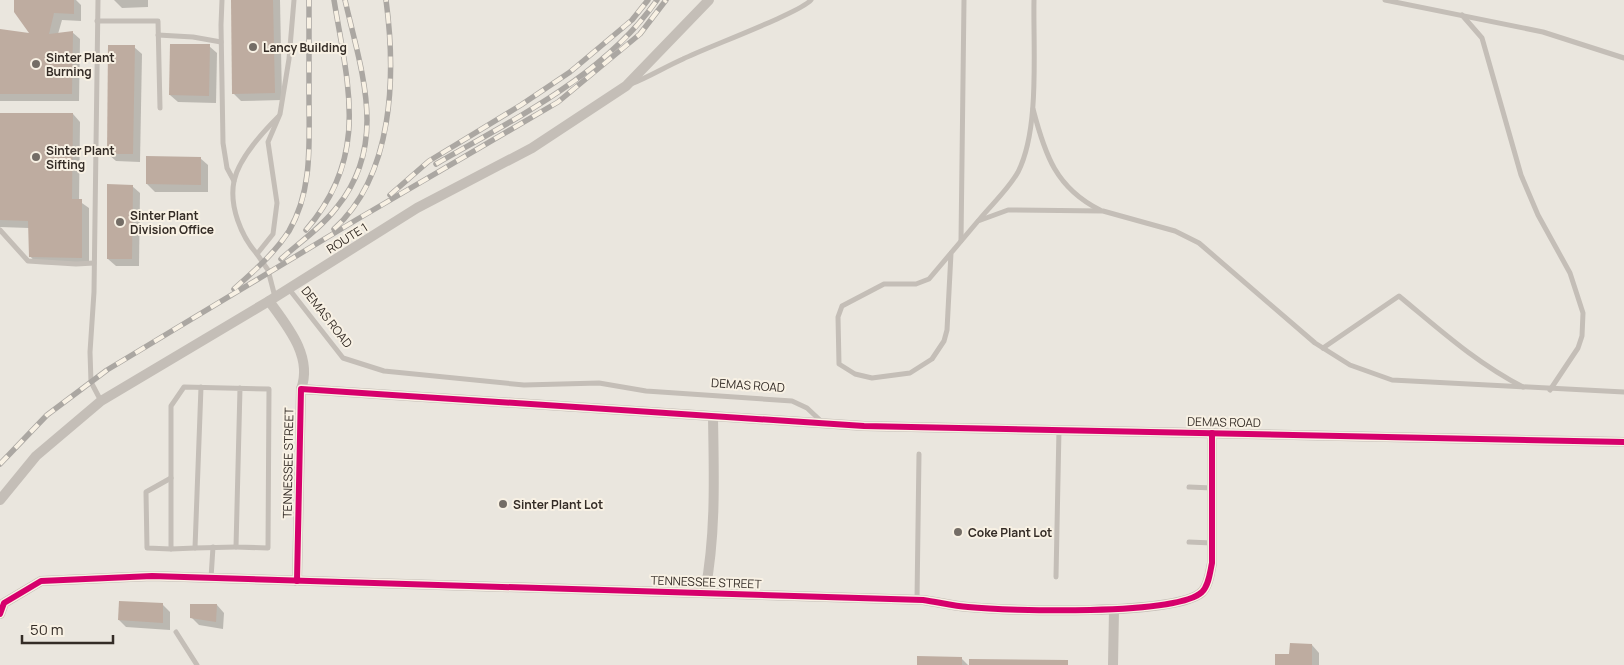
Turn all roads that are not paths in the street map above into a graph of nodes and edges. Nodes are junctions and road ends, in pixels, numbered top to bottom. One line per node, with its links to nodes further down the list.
1 (98, 0): 10 (lane)
2 (222, 0): 12 (lane)
3 (294, 0): 17 (lane)
4 (709, 0): 14 (street, ROUTE 1)
5 (811, 0): 14 (lane)
6 (964, 0): 22 (lane)
7 (1034, 0): 15 (lane)
8 (1385, 0): 9 (lane)
9 (1462, 15): 13 (lane); 33 (lane)
10 (97, 21): 11 (lane); 25 (lane)
11 (158, 35): 12 (lane); 16 (lane)
12 (221, 42): 18 (lane)
13 (1624, 58)
14 (626, 86): 26 (street, ROUTE 1)
15 (1032, 106): 19 (lane); 20 (lane)
16 (160, 108)
17 (280, 114): 18 (lane); 24 (lane)
18 (234, 181): 24 (lane)
19 (1103, 211): 20 (lane); 28 (lane)
20 (978, 220): 22 (lane)
21 (0, 230): 25 (lane)
22 (961, 241): 23 (lane)
23 (951, 252): 23 (lane)
24 (257, 254): 27 (lane)
25 (94, 263): 35 (lane)
26 (289, 289): 27 (street, ROUTE 1); 37 (lane, DEMAS ROAD)
27 (272, 299): 32 (street, TENNESSEE STREET); 35 (street, ROUTE 1)
28 (1323, 348): 31 (lane); 31 (lane)
29 (201, 387): 30 (lane); 42 (lane); 51 (lane)
30 (240, 388): 49 (lane); 49 (lane)
31 (1526, 389): 33 (lane)
32 (301, 390): 36 (street); 54 (street, TENNESSEE STREET)
33 (1550, 390): 34 (lane)
34 (1624, 392)
35 (101, 401): 45 (street, ROUTE 1)
36 (713, 418): 37 (street); 55 (street)
37 (824, 424): 38 (street, DEMAS ROAD)
38 (1060, 429): 39 (street, DEMAS ROAD); 52 (lane)
39 (1212, 433): 40 (street, DEMAS ROAD); 44 (street, TENNESSEE STREET)
40 (1624, 442)
41 (919, 454): 56 (lane)
42 (171, 478): 50 (lane); 50 (lane)
43 (1189, 487): 44 (lane)
44 (1212, 488): 47 (street, TENNESSEE STREET)
45 (0, 500)
46 (1189, 542): 47 (lane)
47 (1212, 543): 57 (street, TENNESSEE STREET)
48 (213, 547): 49 (lane); 51 (lane); 53 (lane)
49 (236, 547)
50 (171, 548): 51 (lane)
51 (195, 548)
52 (1056, 577)
53 (211, 578): 54 (street, TENNESSEE STREET); 58 (street, TENNESSEE STREET)
54 (297, 581): 55 (street, TENNESSEE STREET)
55 (705, 592): 56 (street, TENNESSEE STREET)
56 (917, 600): 57 (street, TENNESSEE STREET)
57 (1114, 610): 61 (street)
58 (0, 614)
59 (176, 632): 60 (lane)
60 (197, 665)
61 (1113, 665)

